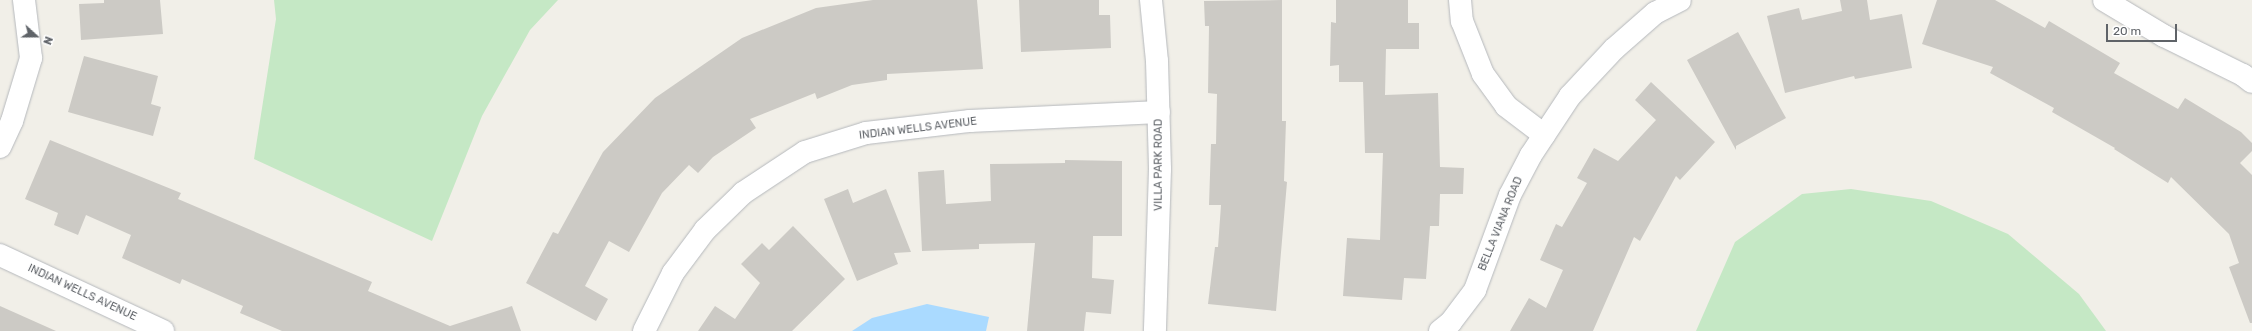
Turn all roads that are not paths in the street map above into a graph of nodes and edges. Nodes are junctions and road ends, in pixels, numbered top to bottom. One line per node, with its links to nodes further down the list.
1 (24, 0): 9 (street)
2 (1151, 0): 7 (street, VILLA PARK ROAD)
3 (1460, 0): 8 (street)
4 (1680, 0): 8 (street, BELLA VIANA ROAD)
5 (2104, 0): 6 (street)
6 (2252, 82)
7 (1159, 112): 12 (street, INDIAN WELLS AVENUE); 13 (street, VILLA PARK ROAD)
8 (1544, 135): 14 (street, BELLA VIANA ROAD)
9 (0, 147)
10 (0, 254): 11 (street, INDIAN WELLS AVENUE)
11 (163, 331)
12 (644, 331)
13 (1155, 331)
14 (1440, 331)

